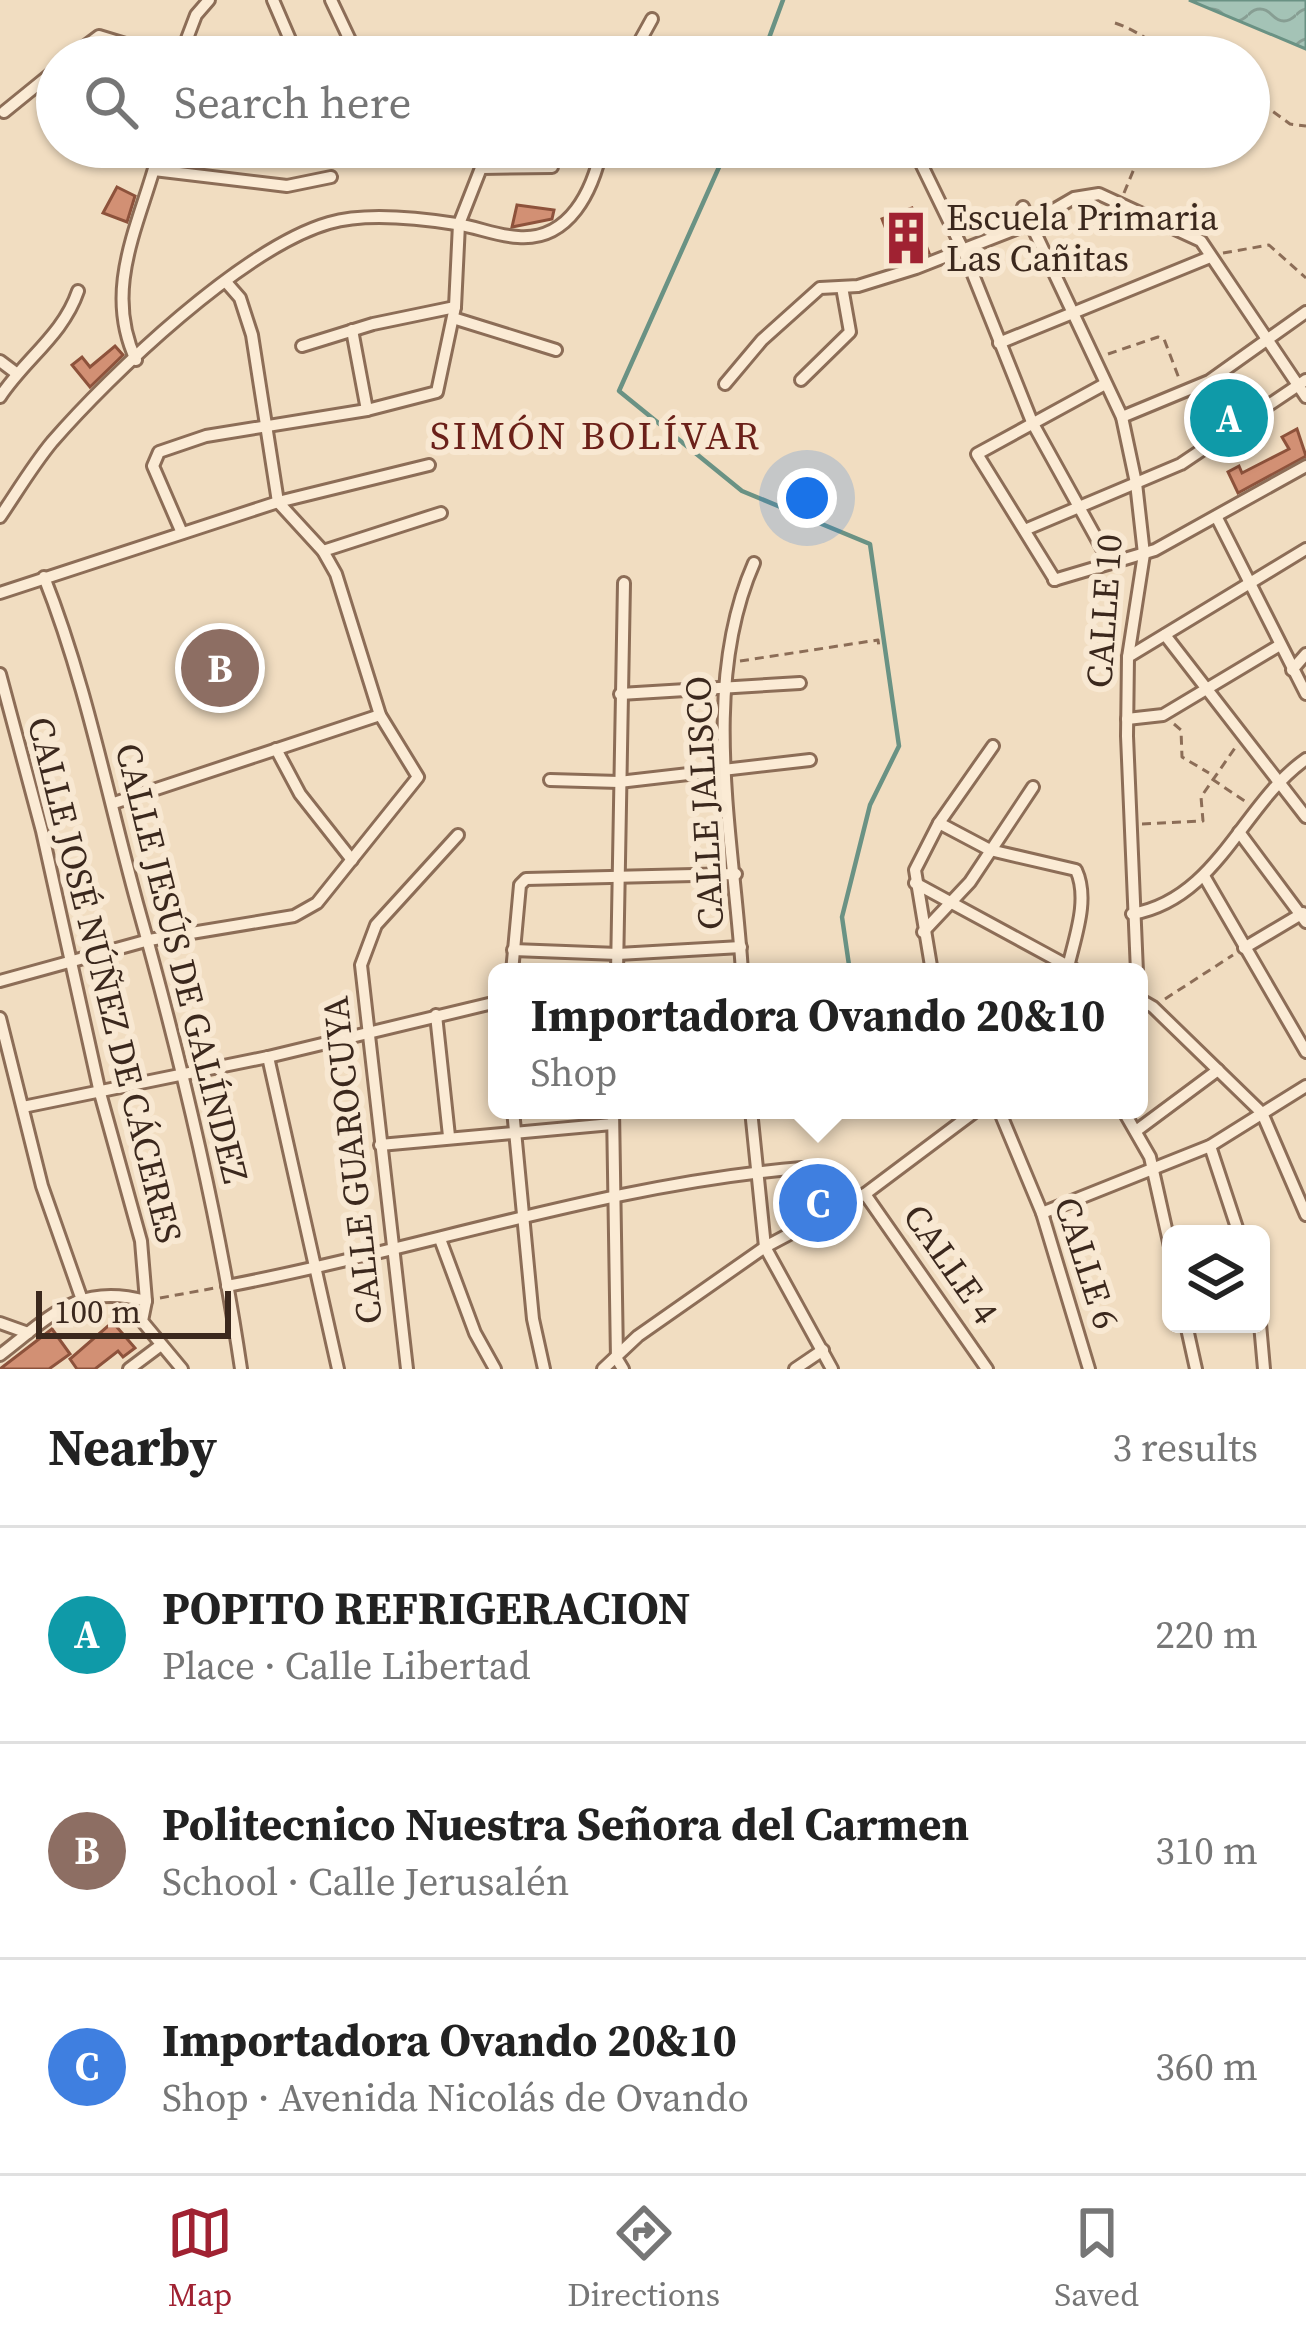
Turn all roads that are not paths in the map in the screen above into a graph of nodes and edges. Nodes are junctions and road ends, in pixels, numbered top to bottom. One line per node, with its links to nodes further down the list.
1 (209, 0): 5 (street)
2 (274, 0): 6 (street)
3 (331, 0): 7 (street)
4 (652, 19): 8 (street)
5 (188, 36)
6 (289, 36)
7 (348, 36)
8 (643, 36)
9 (36, 86): 10 (street)
10 (4, 112)
11 (482, 168): 18 (street)
12 (596, 168): 18 (street)
13 (924, 168): 19 (street)
14 (154, 170): 15 (street); 32 (street)
15 (331, 177)
16 (1023, 207): 17 (street, CALLE 10)
17 (1030, 223): 19 (street); 20 (street); 24 (street, CALLE 10)
18 (459, 224): 21 (street); 25 (street)
19 (964, 252): 22 (street); 29 (street)
20 (1210, 257): 24 (street); 28 (street)
21 (226, 282): 32 (street); 44 (street)
22 (842, 287): 35 (street); 37 (street)
23 (78, 291): 34 (street)
24 (1076, 310): 29 (street); 38 (street, CALLE 10)
25 (454, 312): 27 (street); 31 (street); 41 (street)
26 (1306, 312): 28 (street)
27 (352, 330): 30 (street); 41 (street)
28 (1266, 342): 36 (street); 42 (street)
29 (999, 343): 43 (street)
30 (302, 346)
31 (556, 350)
32 (136, 360): 51 (street)
33 (0, 362): 34 (street)
34 (16, 373): 39 (street)
35 (801, 380)
36 (1301, 382): 40 (street); 47 (street)
37 (725, 384)
38 (1106, 384): 42 (street, CALLE 10); 43 (street)
39 (0, 397)
40 (1306, 397)
41 (367, 410): 44 (street)
42 (1122, 417): 47 (street, CALLE 10)
43 (1032, 422): 49 (street); 53 (street)
44 (268, 428): 48 (street); 54 (street)
45 (429, 465): 48 (street)
46 (1306, 466): 52 (street)
47 (1136, 483): 49 (street); 57 (street, CALLE 10)
48 (278, 502): 54 (street); 55 (street)
49 (1077, 505): 53 (street); 59 (street)
50 (441, 513): 55 (street)
51 (0, 517)
52 (1216, 518): 57 (street); 62 (street)
53 (1027, 529): 59 (street)
54 (182, 532): 60 (street)
55 (323, 551): 76 (street)
56 (1305, 551): 62 (street)
57 (1144, 554): 59 (street); 67 (street, CALLE 10)
58 (754, 563): 71 (street, CALLE JALISCO)
59 (1110, 563)
60 (44, 577): 63 (street); 87 (street, CALLE JESÚS DE GALÍNDEZ)
61 (624, 583): 73 (street)
62 (1248, 584): 64 (street); 65 (street)
63 (0, 593)
64 (1165, 635): 67 (street); 72 (street)
65 (1280, 645): 68 (street); 72 (street)
66 (1306, 653): 68 (street)
67 (1128, 657): 77 (street, CALLE 10)
68 (1292, 670): 74 (street)
69 (0, 674): 75 (street, CALLE JOSÉ NÚÑEZ DE CÁCERES)
70 (800, 683): 71 (street)
71 (725, 689): 73 (street); 82 (street, CALLE JALISCO)
72 (1207, 690): 77 (street); 83 (street)
73 (620, 694): 85 (street)
74 (1306, 694)
75 (2, 696): 107 (street, CALLE JOSÉ NÚÑEZ DE CÁCERES)
76 (380, 715): 79 (street); 93 (street)
77 (1127, 718): 99 (street, CALLE 10)
78 (993, 746): 89 (street)
79 (276, 749): 87 (street); 93 (street)
80 (1306, 759): 83 (street)
81 (810, 760): 82 (street)
82 (728, 767): 85 (street); 94 (street, CALLE JALISCO)
83 (1277, 779): 88 (street); 90 (street)
84 (550, 781): 85 (street)
85 (619, 782): 96 (street)
86 (1033, 788): 92 (street)
87 (114, 803): 102 (street, CALLE JESÚS DE GALÍNDEZ)
88 (1306, 818)
89 (939, 823): 92 (street); 97 (street)
90 (1239, 832): 95 (street); 100 (street)
91 (458, 835): 120 (street, CALLE GUAROCUYA)
92 (990, 850): 98 (street); 113 (street)
93 (352, 860): 102 (street)
94 (736, 874): 96 (street); 103 (street, CALLE JALISCO)
95 (1204, 876): 99 (street); 104 (street)
96 (621, 879): 105 (street); 106 (street)
97 (915, 883): 98 (street); 101 (street)
98 (951, 902): 101 (street); 112 (street)
99 (1132, 914): 114 (street, CALLE 10)
100 (1304, 916): 104 (street)
101 (923, 932): 111 (street)
102 (149, 940): 107 (street); 124 (street, CALLE JESÚS DE GALÍNDEZ)
103 (741, 947): 106 (street); 110 (street, CALLE JALISCO)
104 (1244, 948): 121 (street)
105 (513, 950): 106 (street); 108 (street)
106 (618, 953): 109 (street)
107 (72, 961): 115 (street); 126 (street, CALLE JOSÉ NÚÑEZ DE CÁCERES)
108 (512, 963)
109 (617, 963)
110 (742, 963)
111 (930, 963)
112 (1064, 963)
113 (1075, 963)
114 (1136, 963)
115 (0, 981)
116 (1148, 1003): 123 (street)
117 (488, 1004): 118 (street)
118 (436, 1015): 120 (street); 138 (street)
119 (0, 1018): 127 (street)
120 (366, 1033): 122 (street); 139 (street, CALLE GUAROCUYA)
121 (1306, 1052)
122 (268, 1057): 124 (street); 154 (street)
123 (1218, 1070): 128 (street); 136 (street)
124 (184, 1074): 126 (street); 155 (street, CALLE JESÚS DE GALÍNDEZ)
125 (1306, 1086): 128 (street)
126 (100, 1093): 127 (street); 157 (street, CALLE JOSÉ NÚÑEZ DE CÁCERES)
127 (23, 1106): 156 (street)
128 (1262, 1113): 140 (street); 147 (street)
129 (513, 1119): 137 (street)
130 (612, 1119): 135 (street)
131 (751, 1119): 143 (street)
132 (965, 1119): 144 (street)
133 (1003, 1119): 146 (street, CALLE 6)
134 (1129, 1119): 136 (street)
135 (612, 1124): 137 (street); 145 (street)
136 (1136, 1131): 142 (street)
137 (514, 1132): 138 (street); 148 (street)
138 (449, 1136): 139 (street)
139 (380, 1145): 153 (street, CALLE GUAROCUYA)
140 (1210, 1146): 142 (street); 150 (street)
141 (802, 1168): 143 (street)
142 (1154, 1168): 146 (street); 149 (street)
143 (753, 1172): 145 (street); 152 (street)
144 (865, 1194): 152 (street); 176 (street, CALLE 4)
145 (615, 1198): 148 (street); 165 (street)
146 (1042, 1213): 177 (street, CALLE 6)
147 (1306, 1215)
148 (525, 1217): 151 (street); 172 (street)
149 (1166, 1225)
150 (1236, 1225)
151 (440, 1239): 153 (street); 171 (street)
152 (765, 1247): 163 (street); 165 (street)
153 (391, 1253): 154 (street); 170 (street, CALLE GUAROCUYA)
154 (313, 1270): 155 (street); 169 (street)
155 (227, 1286): 168 (street, CALLE JESÚS DE GALÍNDEZ)
156 (81, 1297): 157 (street); 161 (street)
157 (146, 1301): 162 (street, CALLE JOSÉ NÚÑEZ DE CÁCERES)
158 (0, 1323): 161 (street)
159 (1188, 1333): 178 (street)
160 (1260, 1333): 179 (street)
161 (28, 1334): 164 (street)
162 (161, 1345): 166 (street); 167 (street)
163 (823, 1351): 174 (street); 175 (street)
164 (0, 1355)
165 (620, 1364): 173 (street)
166 (129, 1369)
167 (182, 1369)
168 (241, 1369)
169 (338, 1369)
170 (407, 1369)
171 (495, 1369)
172 (544, 1369)
173 (603, 1369)
174 (795, 1369)
175 (832, 1369)
176 (987, 1369)
177 (1089, 1369)
178 (1196, 1369)
179 (1264, 1369)

